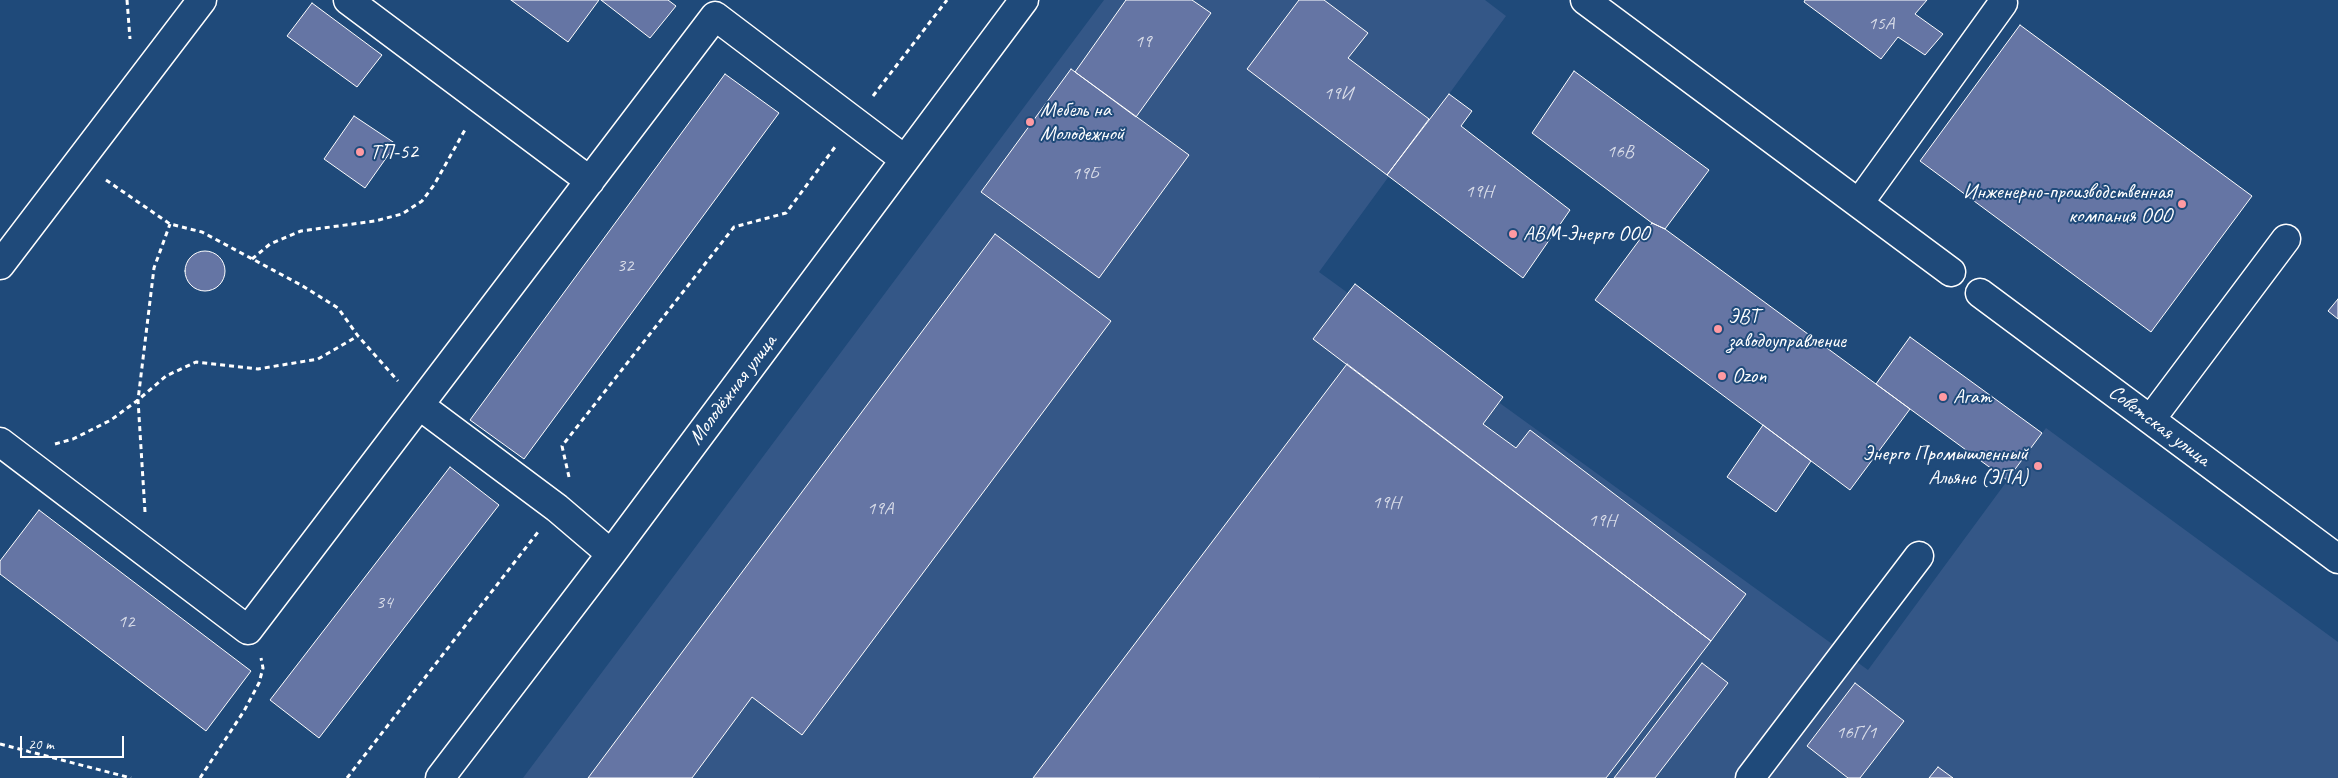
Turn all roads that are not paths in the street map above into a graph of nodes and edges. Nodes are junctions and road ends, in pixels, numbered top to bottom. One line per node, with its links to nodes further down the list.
1 (348, 0): 8 (street)
2 (1024, 0): 7 (street, Молодёжная улица)
3 (1585, 0): 9 (street)
4 (195, 2): 11 (street)
5 (2003, 4): 9 (street)
6 (711, 8): 7 (street); 8 (street)
7 (904, 159): 18 (street, Молодёжная улица)
8 (590, 181): 14 (street)
9 (1859, 203): 12 (street)
10 (2286, 239): 15 (street)
11 (0, 265)
12 (1951, 272)
13 (1980, 293): 15 (street, Советская улица)
14 (419, 406): 16 (street); 18 (street)
15 (2150, 420): 17 (street, Советская улица)
16 (8, 448)
17 (2333, 545)
18 (611, 554): 20 (street, Молодёжная улица)
19 (1919, 556): 21 (street)
20 (440, 778)
21 (1750, 778)

